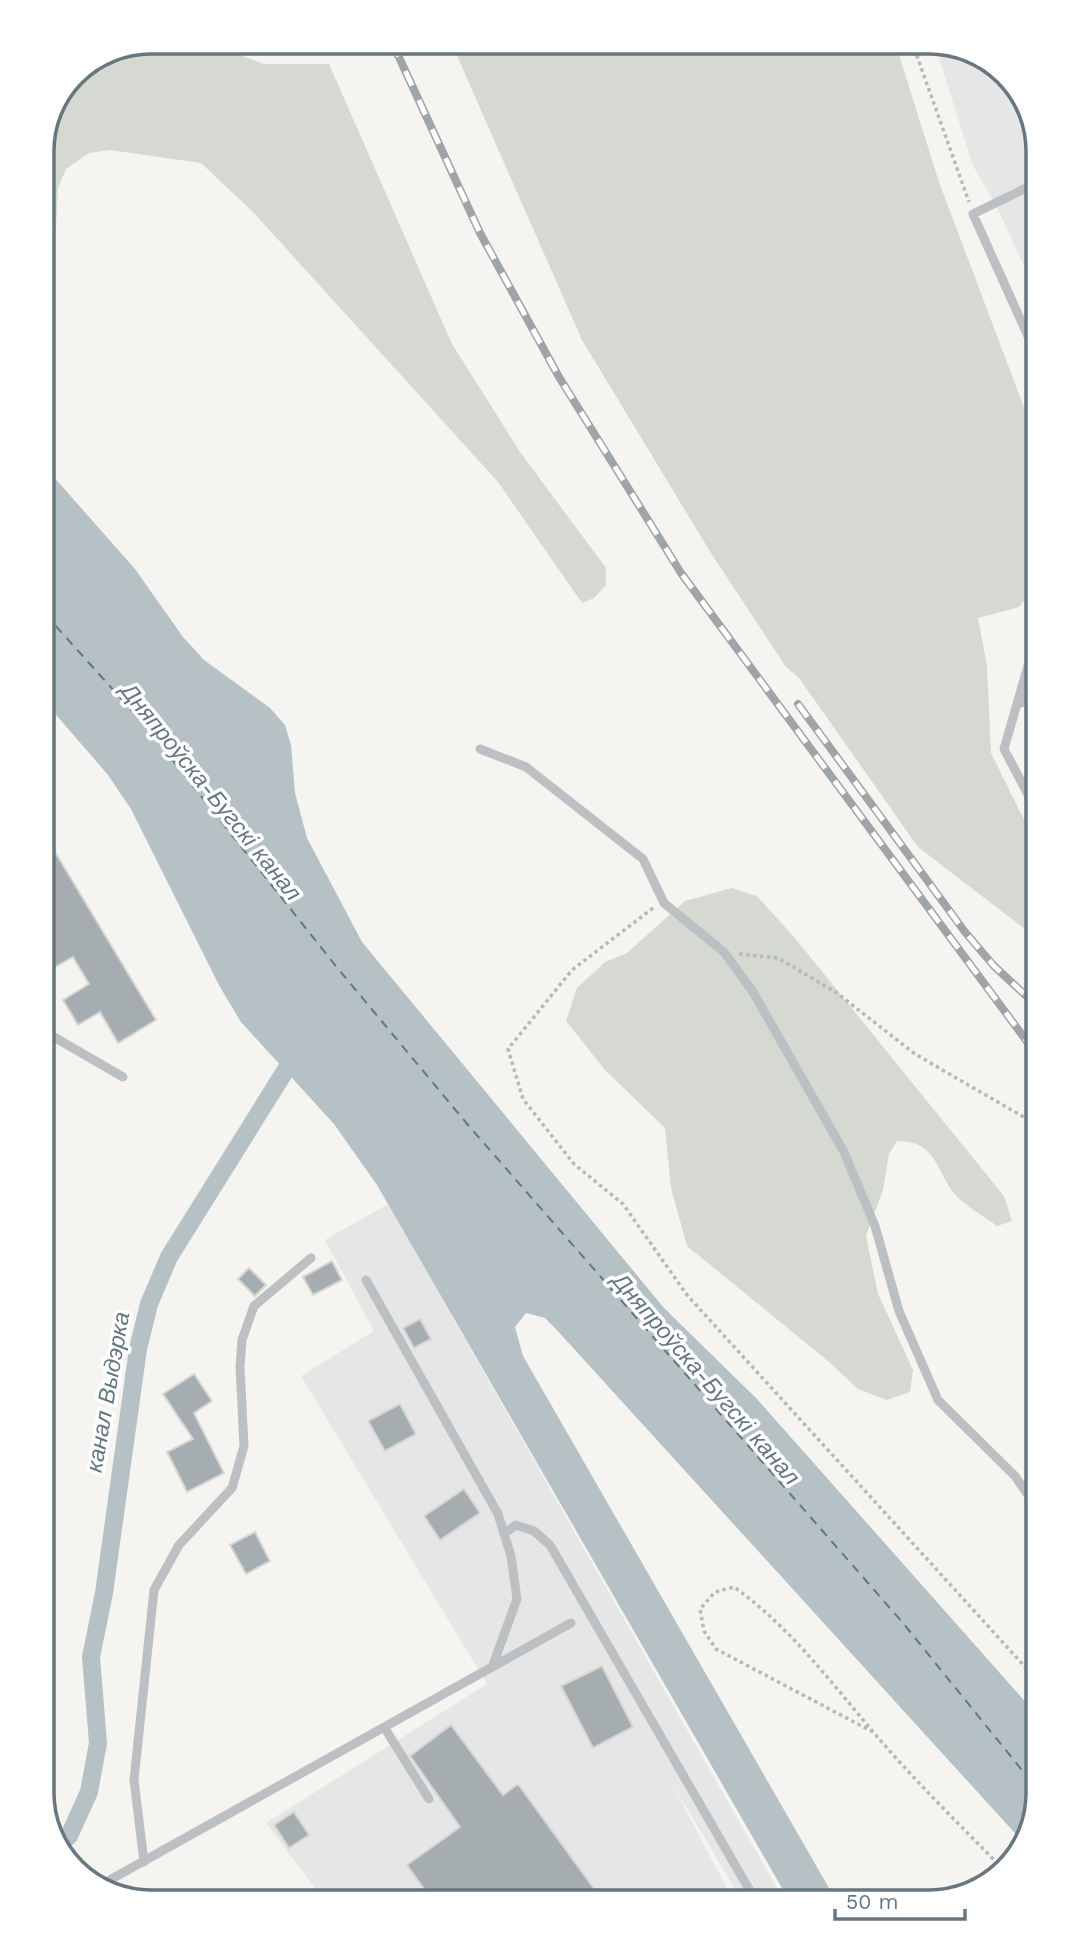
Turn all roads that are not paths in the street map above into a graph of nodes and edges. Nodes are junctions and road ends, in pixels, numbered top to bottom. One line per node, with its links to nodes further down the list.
1 (1026, 188): 2 (lane)
2 (1026, 332)
3 (1026, 674): 5 (lane)
4 (1026, 701): 5 (lane)
5 (1018, 704): 7 (lane)
6 (480, 749): 12 (lane)
7 (1026, 791)
8 (54, 1037): 9 (lane)
9 (123, 1077)
10 (311, 1258): 18 (lane)
11 (366, 1280): 13 (lane)
12 (1026, 1492)
13 (504, 1534): 15 (lane); 20 (lane)
14 (571, 1623): 15 (lane)
15 (493, 1665): 16 (lane)
16 (384, 1727): 17 (lane); 18 (lane)
17 (429, 1799)
18 (144, 1862): 19 (lane)
19 (109, 1881)
20 (750, 1890)

